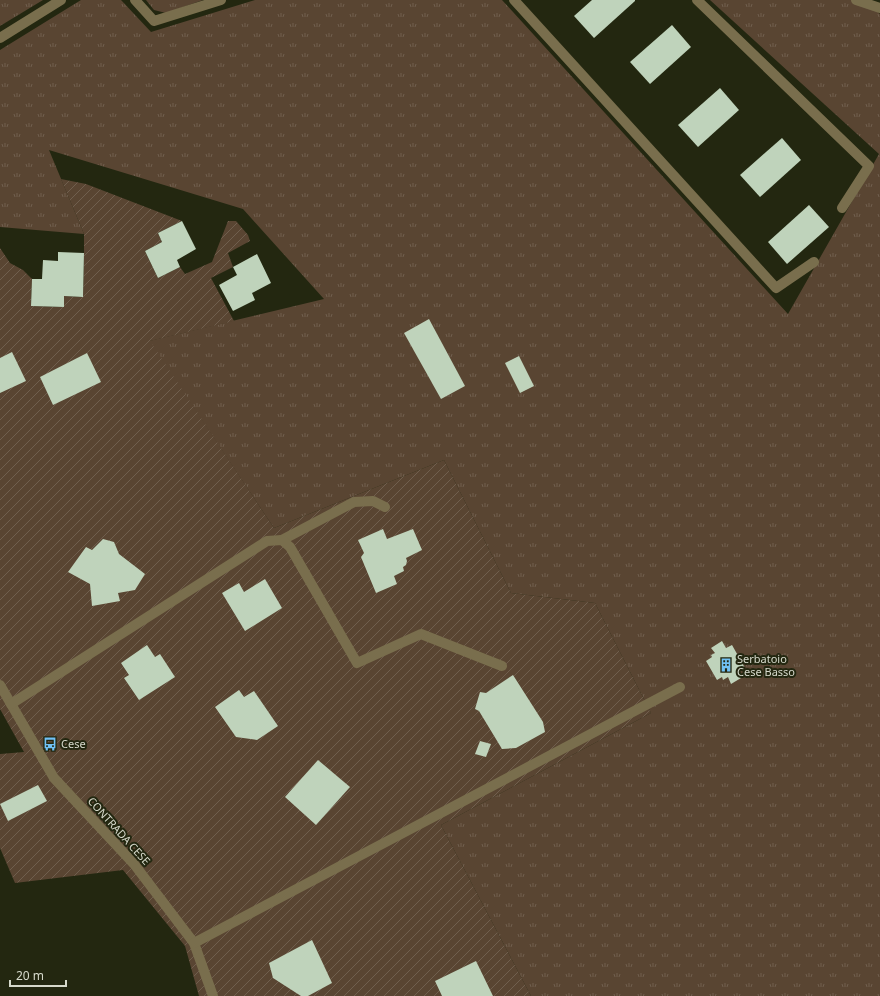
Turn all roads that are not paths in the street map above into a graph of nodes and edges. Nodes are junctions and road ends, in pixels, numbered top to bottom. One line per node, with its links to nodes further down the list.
1 (61, 0): 10 (street)
2 (135, 0): 3 (street)
3 (221, 0)
4 (514, 0): 12 (street)
5 (697, 0): 11 (street)
6 (856, 0): 9 (street)
7 (877, 0): 8 (street)
8 (880, 4)
9 (880, 8)
10 (0, 38)
11 (842, 208)
12 (814, 262)
13 (384, 507): 14 (street)
14 (282, 540): 15 (street); 18 (street)
15 (502, 666)
16 (0, 685): 18 (street, CONTRADA CESE)
17 (680, 687): 19 (street)
18 (11, 704): 19 (street, CONTRADA CESE)
19 (194, 943): 20 (street, CONTRADA CESE)
20 (213, 996)

